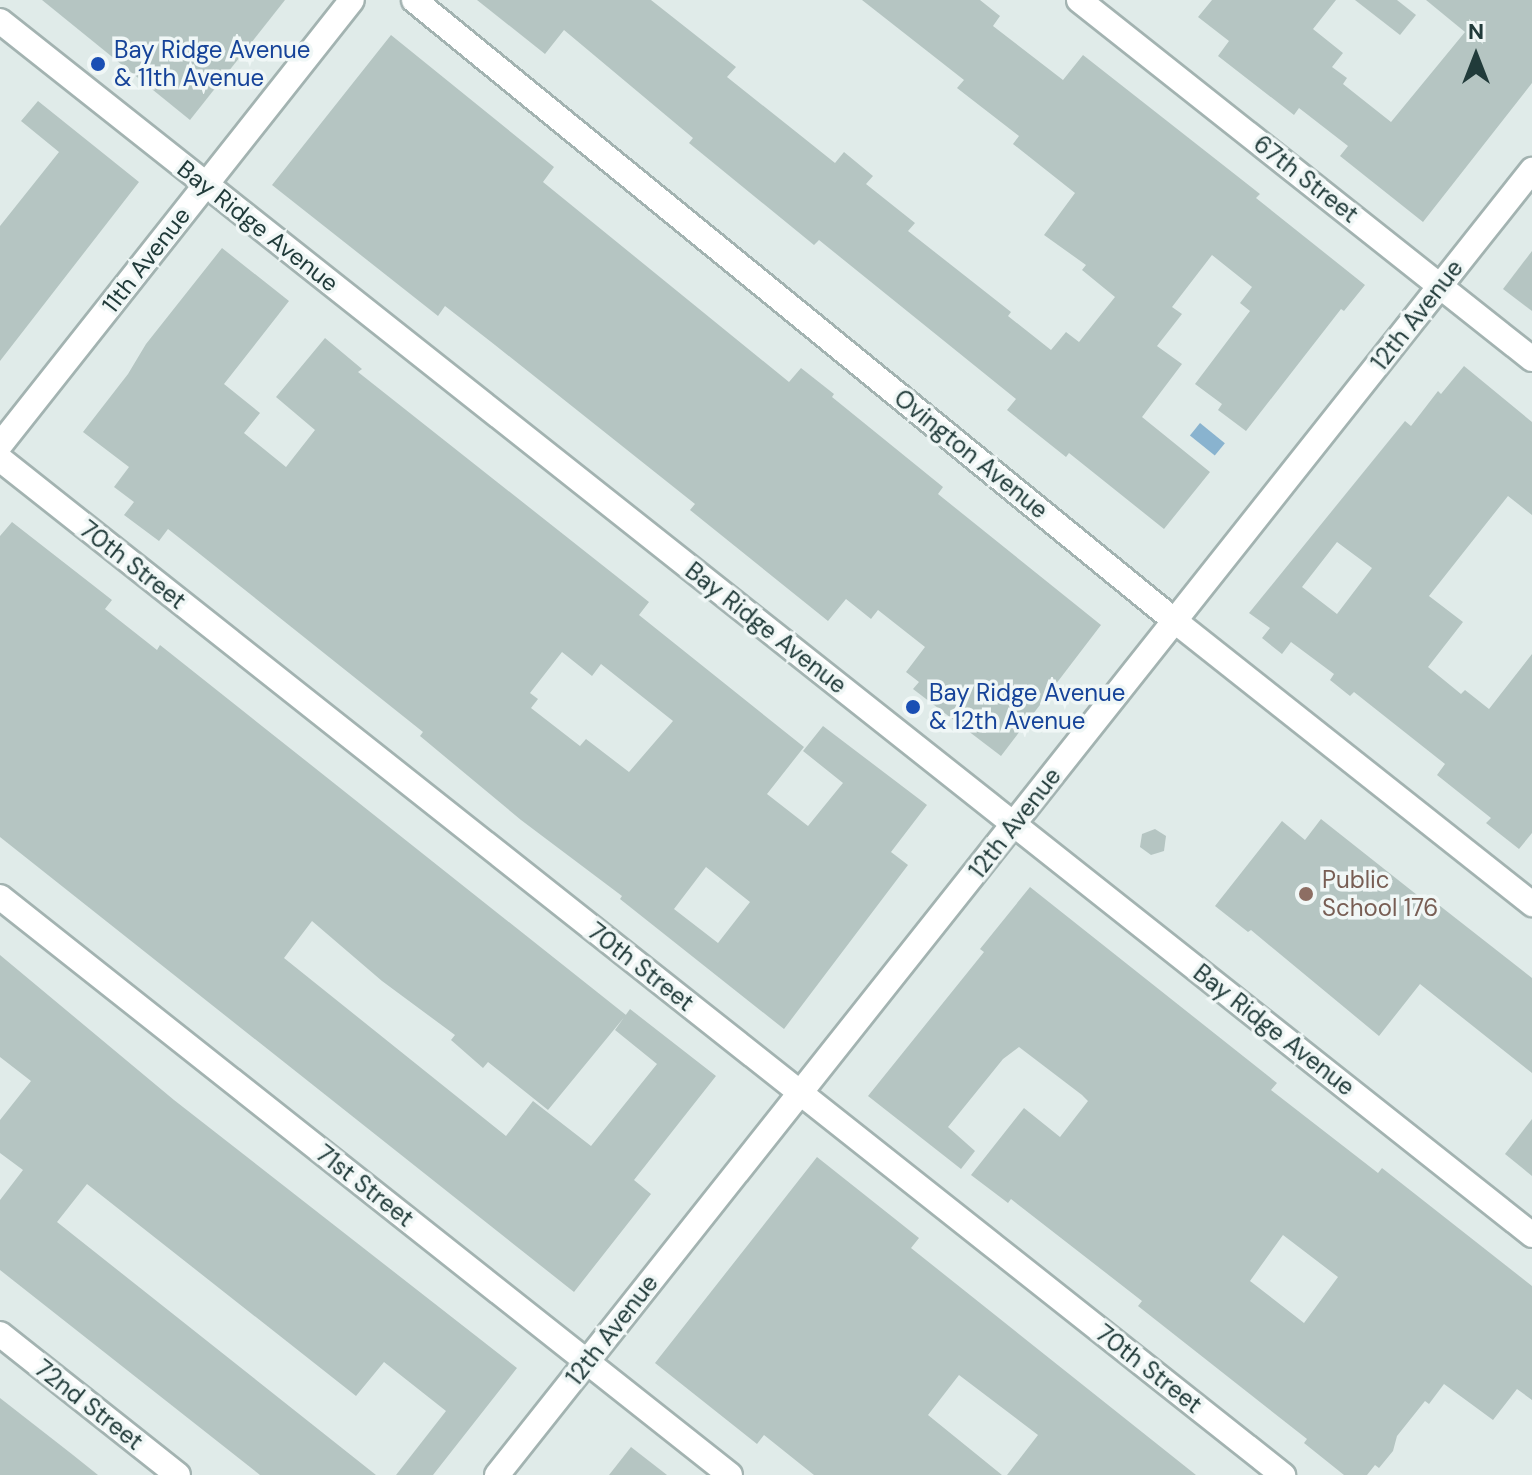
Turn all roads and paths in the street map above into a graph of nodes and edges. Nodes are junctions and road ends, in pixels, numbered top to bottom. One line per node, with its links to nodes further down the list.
1 (352, 0): 6 (street, 11th Avenue)
2 (414, 0): 11 (street, Ovington Avenue)
3 (1079, 0): 7 (street, 67th Street)
4 (0, 21): 6 (street, Bay Ridge Avenue)
5 (1532, 170): 7 (street, 12th Avenue)
6 (206, 185): 9 (street, 11th Avenue); 12 (street, Bay Ridge Avenue)
7 (1440, 286): 8 (street, 67th Street); 11 (street, 12th Avenue)
8 (1532, 359)
9 (0, 445)
10 (0, 459): 15 (street, 70th Street)
11 (1175, 621): 12 (street, 12th Avenue); 14 (street, Ovington Avenue)
12 (1014, 824): 15 (street, 12th Avenue); 16 (street, Bay Ridge Avenue)
13 (0, 897): 18 (street, 71st Street)
14 (1532, 904)
15 (800, 1093): 18 (street, 12th Avenue); 22 (street, 70th Street)
16 (1532, 1235)
17 (0, 1334): 19 (street, 72nd Street)
18 (587, 1362): 20 (street, 12th Avenue); 21 (street, 71st Street)
19 (178, 1475)
20 (497, 1475)
21 (730, 1475)
22 (1283, 1475)

